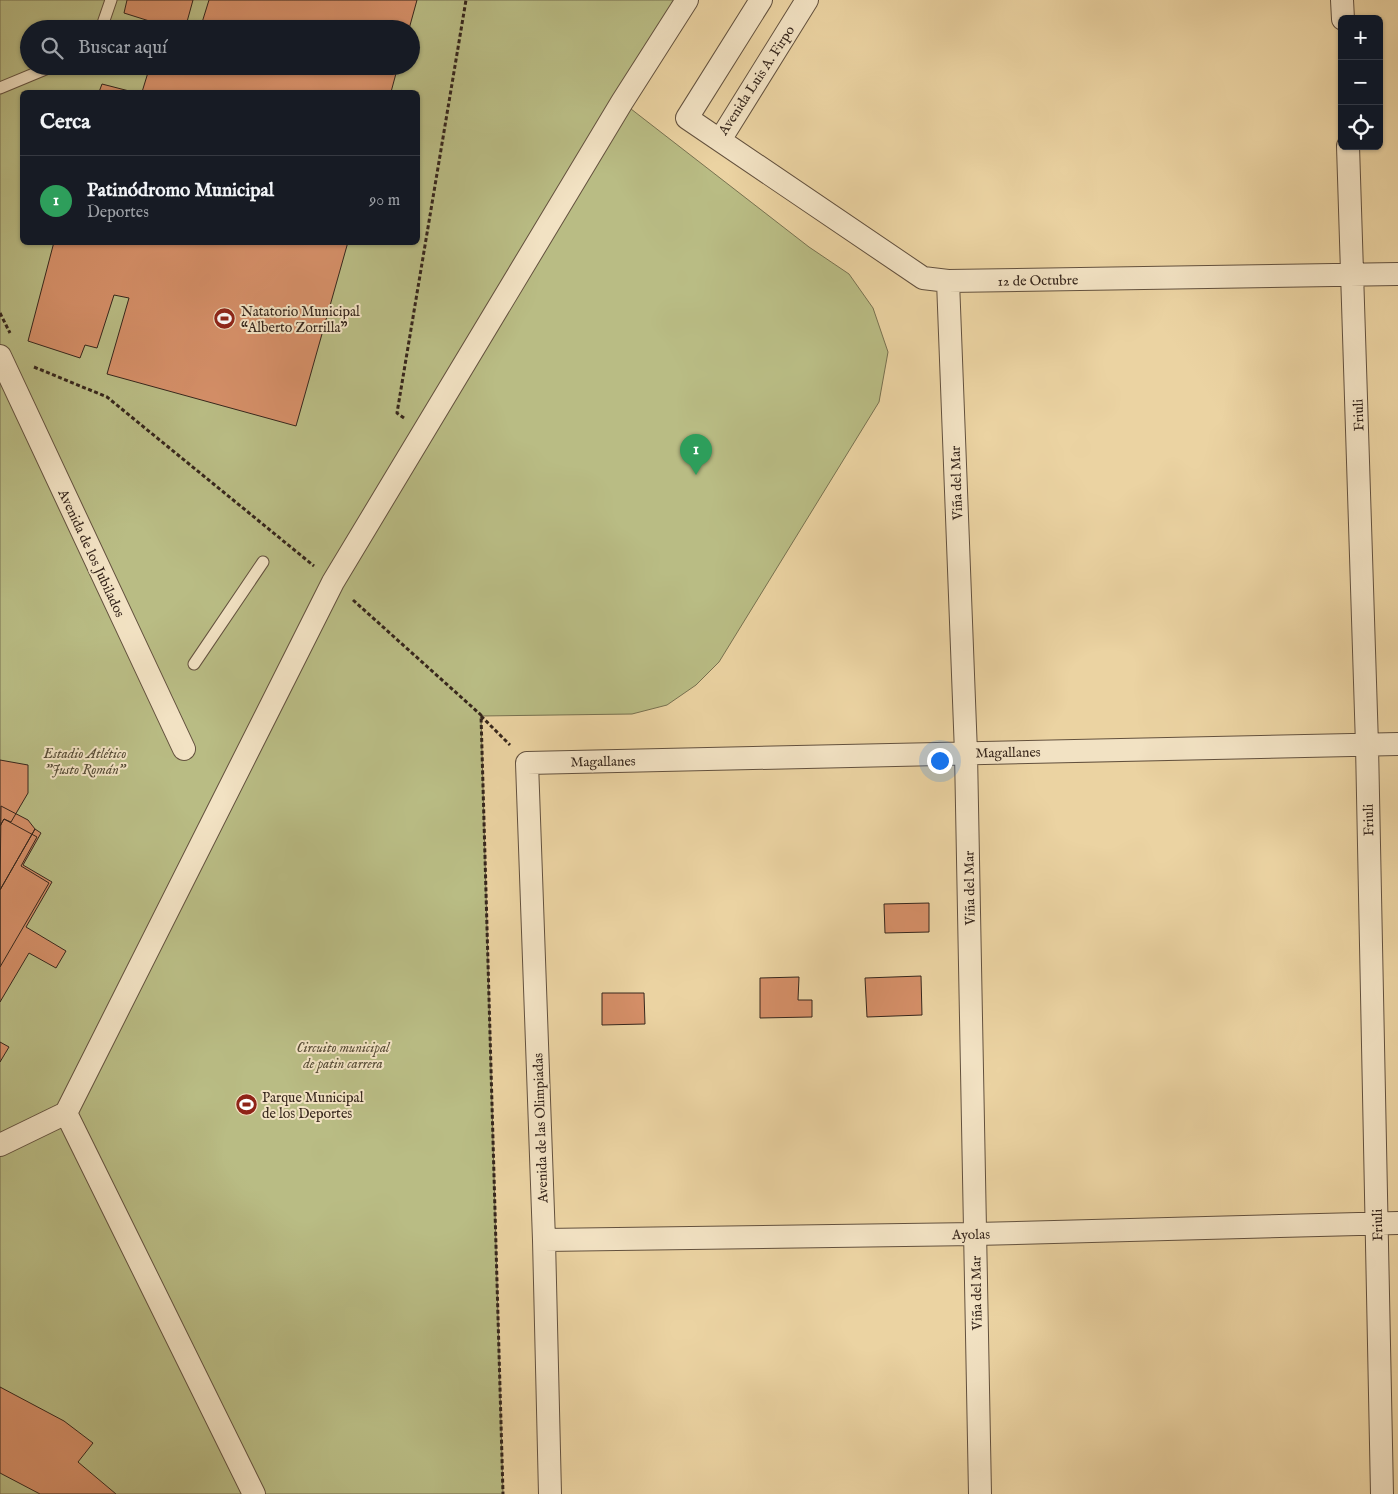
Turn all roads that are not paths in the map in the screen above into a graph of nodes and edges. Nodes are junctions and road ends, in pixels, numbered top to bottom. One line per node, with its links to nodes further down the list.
1 (111, 0): 7 (lane)
2 (687, 0): 23 (street)
3 (761, 0): 10 (street, Avenida Luis A. Firpo)
4 (807, 0): 10 (street, Avenida Luis A. Firpo)
5 (1342, 0): 6 (street)
6 (1343, 15)
7 (104, 20)
8 (31, 75): 9 (lane)
9 (0, 88)
10 (720, 140): 14 (street, 12 de Octubre)
11 (1348, 150): 13 (street, Friuli)
12 (1398, 274): 13 (street, 12 de Octubre)
13 (1354, 275): 14 (street, 12 de Octubre); 18 (street, Friuli)
14 (948, 282): 21 (street, Viña del Mar)
15 (6, 347): 20 (street, Avenida de los Jubilados)
16 (263, 562): 17 (lane)
17 (194, 664)
18 (1366, 744): 19 (street, Magallanes); 21 (street, Magallanes); 25 (street, Friuli)
19 (1398, 744)
20 (184, 749)
21 (966, 753): 22 (street, Magallanes); 26 (street, Viña del Mar)
22 (527, 763): 27 (street, Avenida de las Olimpiadas)
23 (66, 1114): 24 (street); 28 (street)
24 (0, 1145)
25 (1388, 1223): 26 (street, Ayolas); 31 (street, Friuli)
26 (975, 1234): 27 (street, Ayolas); 30 (street, Viña del Mar)
27 (544, 1240): 29 (street, Avenida de las Olimpiadas)
28 (254, 1494)
29 (550, 1494)
30 (980, 1494)
31 (1382, 1494)

